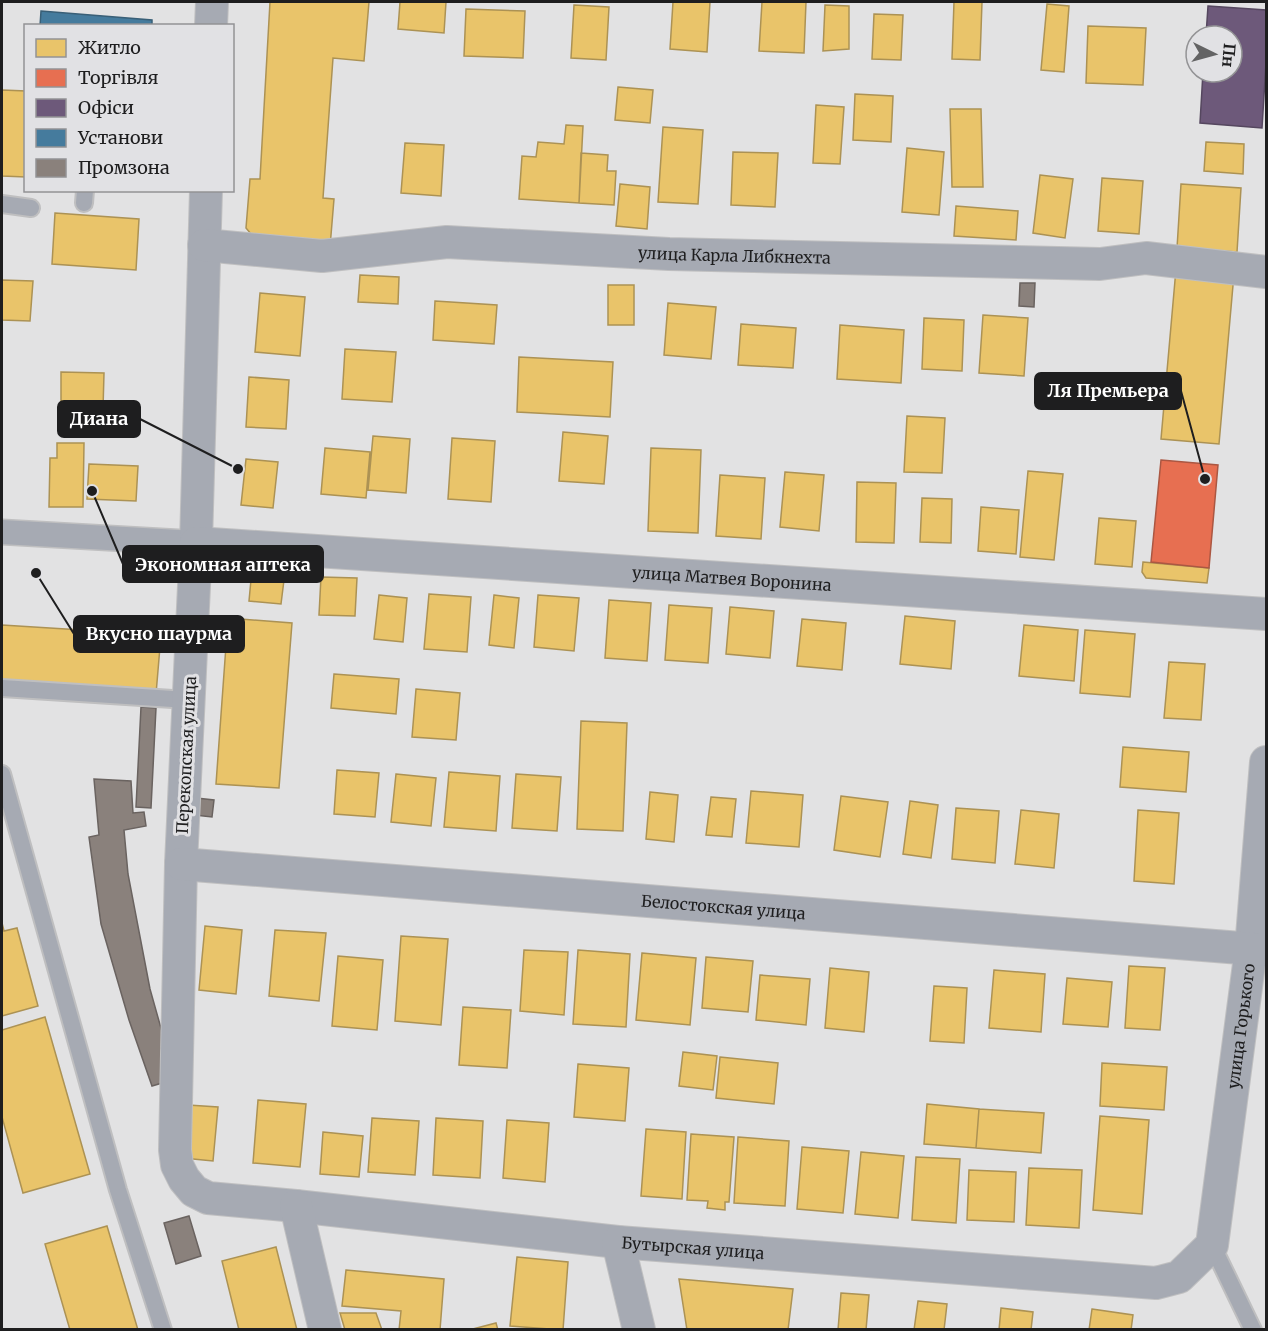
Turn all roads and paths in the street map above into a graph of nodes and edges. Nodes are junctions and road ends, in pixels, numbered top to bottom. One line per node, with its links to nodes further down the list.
1 (212, 2): 2 (street)
2 (211, 24)
3 (206, 192): 6 (street, Перекопская улица)
4 (2, 204): 5 (lane)
5 (31, 208)
6 (204, 245): 7 (street, улица Карла Либкнехта); 9 (street, Перекопская улица)
7 (1266, 272)
8 (2, 532): 9 (street)
9 (196, 543): 10 (street, улица Матвея Воронина); 12 (street, Перекопская улица)
10 (1266, 614)
11 (2, 688): 12 (lane)
12 (188, 700): 15 (street, Перекопская улица)
13 (1266, 762): 16 (street, улица Горького)
14 (2, 774): 21 (lane)
15 (181, 864): 16 (street, Белостокская улица); 17 (street, Перекопская улица)
16 (1259, 950): 20 (street, улица Горького)
17 (208, 1198): 18 (street, Бутырская улица)
18 (296, 1206): 19 (street, Бутырская улица); 22 (street)
19 (618, 1242): 20 (street, Бутырская улица); 23 (street)
20 (1212, 1245): 24 (lane)
21 (163, 1329)
22 (325, 1329)
23 (639, 1329)
24 (1253, 1329)

